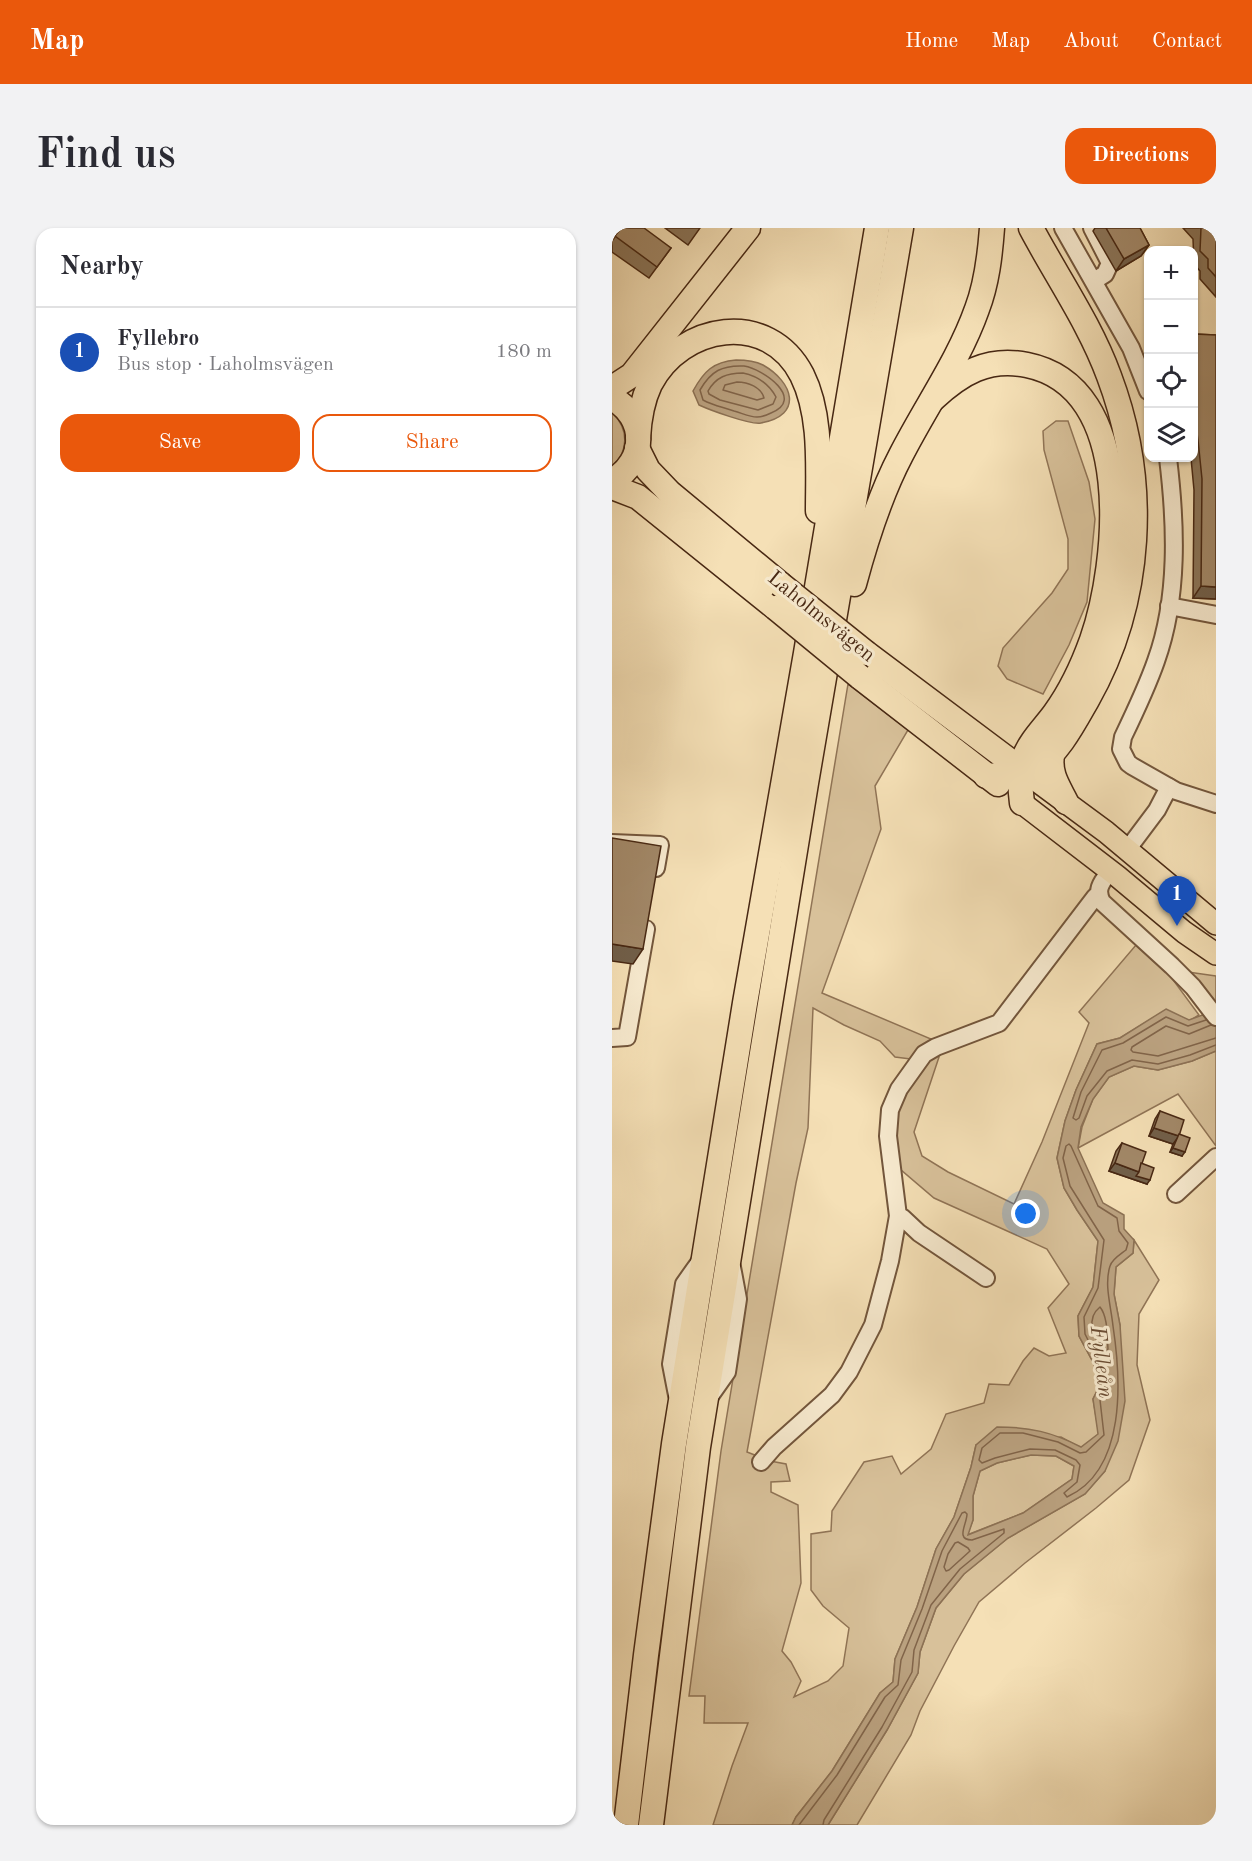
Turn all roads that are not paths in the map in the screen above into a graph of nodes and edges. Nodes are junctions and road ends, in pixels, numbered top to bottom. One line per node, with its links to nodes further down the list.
1 (748, 228): 12 (highway)
2 (876, 228): 19 (highway)
3 (901, 228): 26 (highway)
4 (993, 228): 14 (highway)
5 (1031, 228): 22 (highway)
6 (1063, 228): 9 (street)
7 (1073, 228): 9 (street)
8 (1092, 228): 10 (street)
9 (1081, 260): 10 (street)
10 (1094, 281): 11 (street)
11 (1144, 379)
12 (612, 388)
13 (612, 398): 15 (highway, Laholmsvägen)
14 (933, 399): 22 (highway); 26 (highway)
15 (638, 443): 17 (highway); 19 (highway); 23 (highway, Laholmsvägen, bridge)
16 (1169, 462): 20 (street)
17 (612, 481)
18 (612, 487): 25 (highway, Laholmsvägen, bridge)
19 (816, 593): 48 (highway)
20 (1169, 606): 21 (street); 27 (street)
21 (1216, 615)
22 (1044, 747): 23 (highway); 24 (highway); 28 (highway)
23 (992, 748): 24 (highway, Laholmsvägen)
24 (1022, 770): 25 (highway); 28 (main road, Laholmsvägen); 29 (highway)
25 (986, 776): 29 (highway, Laholmsvägen)
26 (806, 783): 49 (highway)
27 (1169, 787): 30 (street); 31 (street)
28 (1066, 802): 37 (main road, Laholmsvägen)
29 (1022, 803): 38 (main road, Laholmsvägen)
30 (1216, 804)
31 (1133, 842)
32 (612, 843): 34 (street)
33 (1105, 878): 35 (street)
34 (654, 885)
35 (1099, 896): 41 (street); 45 (street)
36 (650, 909): 42 (street)
37 (1212, 917)
38 (1184, 932): 39 (main road, Laholmsvägen); 40 (main road, Laholmsvägen)
39 (1216, 939)
40 (1216, 954)
41 (1216, 1017)
42 (612, 1038)
43 (1216, 1157): 44 (street)
44 (1176, 1194)
45 (898, 1216): 46 (street); 47 (street)
46 (986, 1278)
47 (761, 1462)
48 (627, 1825)
49 (651, 1825)

